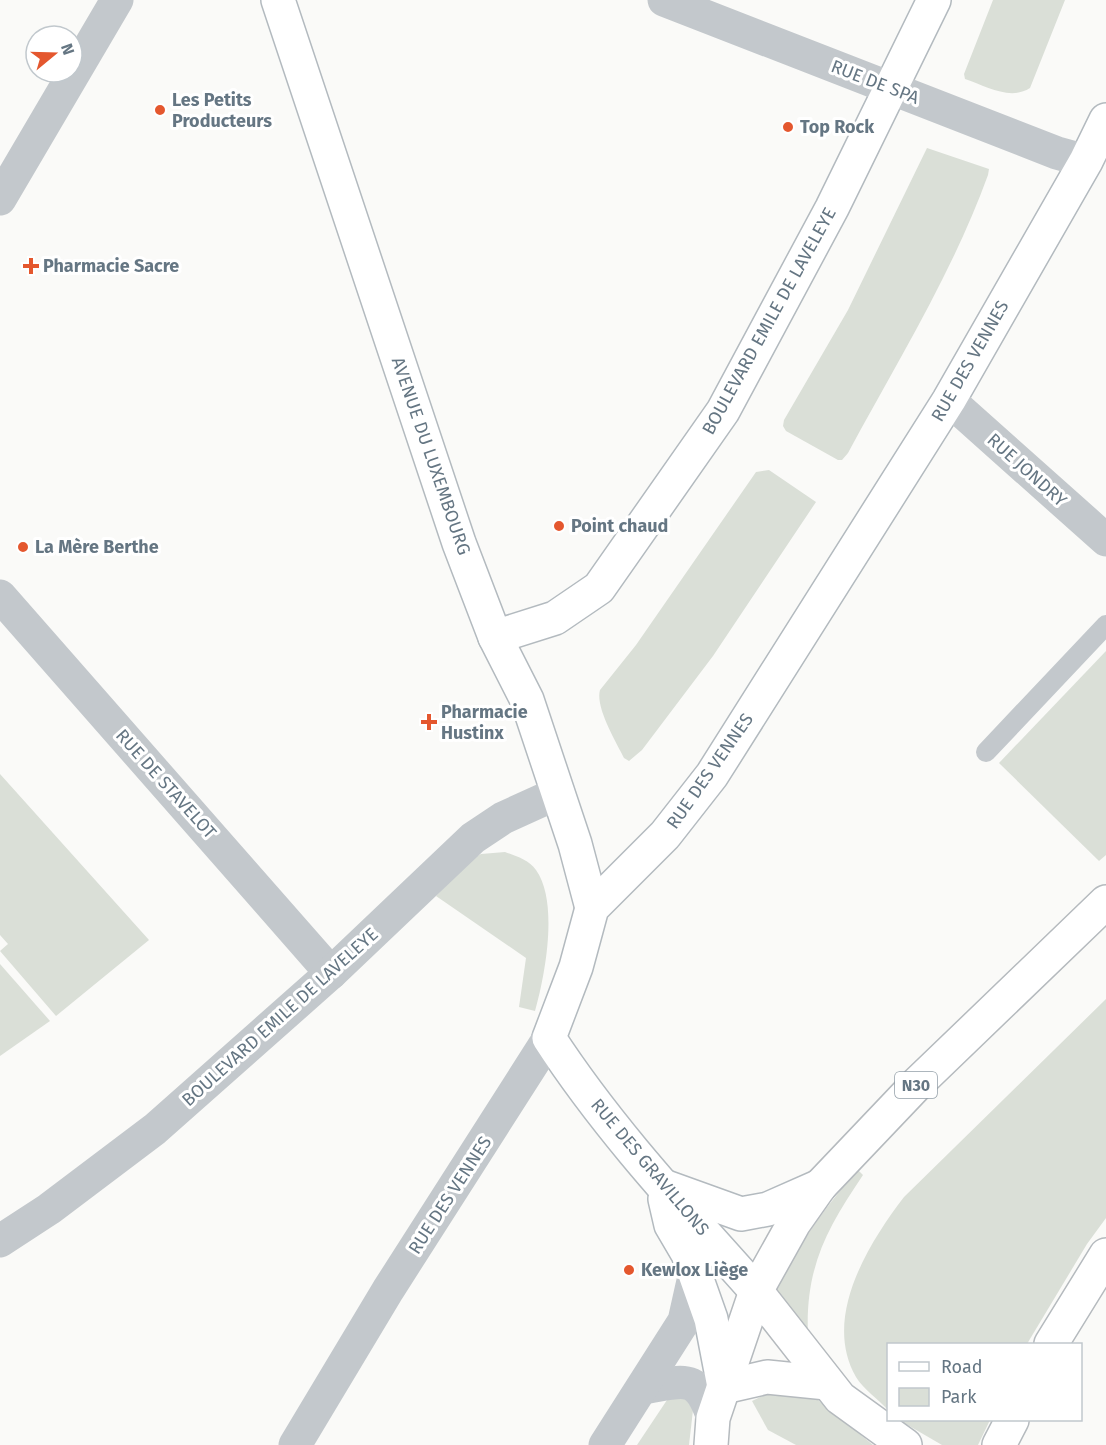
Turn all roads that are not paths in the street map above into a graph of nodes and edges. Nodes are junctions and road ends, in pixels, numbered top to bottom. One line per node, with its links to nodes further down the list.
1 (117, 0): 8 (street)
2 (278, 0): 13 (street, AVENUE DU LUXEMBOURG)
3 (664, 0): 5 (street, RUE DE SPA)
4 (934, 0): 5 (street, BOULEVARD EMILE DE LAVELEYE)
5 (891, 88): 7 (street, RUE DE SPA); 13 (street, BOULEVARD EMILE DE LAVELEYE)
6 (1106, 120): 7 (street, RUE DES VENNES)
7 (1086, 162): 9 (street, RUE DES VENNES)
8 (0, 199)
9 (949, 400): 10 (street, RUE JONDRY); 17 (street, RUE DES VENNES)
10 (1106, 540)
11 (0, 596): 18 (street, RUE DE STAVELOT)
12 (1106, 625): 14 (lane)
13 (495, 637): 15 (street, AVENUE DU LUXEMBOURG)
14 (986, 752)
15 (558, 793): 17 (street, AVENUE DU LUXEMBOURG); 18 (street, BOULEVARD EMILE DE LAVELEYE)
16 (1106, 902): 21 (street, N30)
17 (592, 908): 19 (street, RUE DES VENNES)
18 (331, 973): 22 (street, BOULEVARD EMILE DE LAVELEYE)
19 (549, 1038): 20 (street, RUE DES GRAVILLONS); 32 (street, RUE DES VENNES)
20 (662, 1185): 21 (street); 24 (street); 25 (street, RUE DES GRAVILLONS)
21 (820, 1186): 25 (street, N30)
22 (0, 1241)
23 (1106, 1255): 26 (street)
24 (695, 1272): 28 (street); 29 (street)
25 (756, 1291): 27 (street, RUE DES GRAVILLONS); 28 (street, N30)
26 (1052, 1343)
27 (827, 1383): 28 (street); 34 (street, RUE DES GRAVILLONS)
28 (724, 1387): 31 (street, N30)
29 (644, 1388): 31 (street); 33 (street)
30 (1011, 1421): 35 (street)
31 (712, 1431)
32 (300, 1443)
33 (605, 1445)
34 (905, 1445)
35 (999, 1445)

